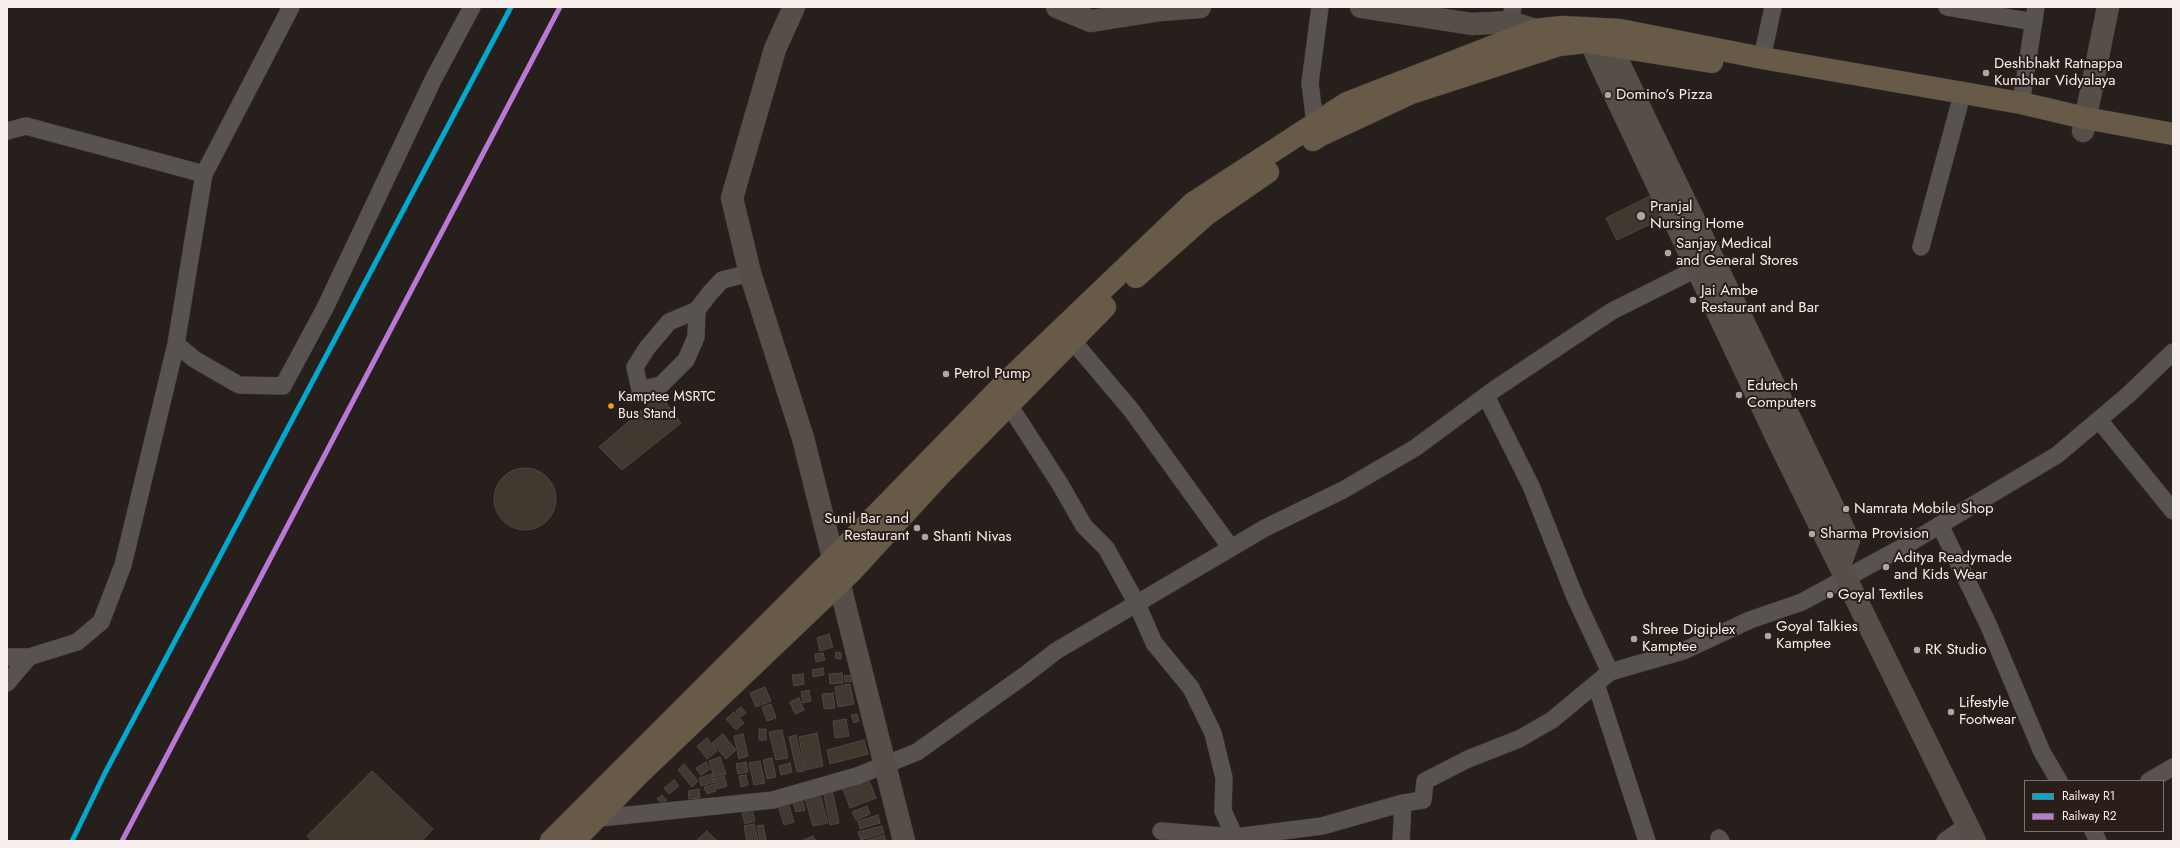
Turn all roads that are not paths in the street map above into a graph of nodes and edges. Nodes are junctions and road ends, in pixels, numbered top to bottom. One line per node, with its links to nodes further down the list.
1 (291, 7): 25 (street)
2 (472, 7): 31 (street)
3 (794, 7): 28 (street)
4 (1057, 7): 11 (street)
5 (1200, 7): 11 (street)
6 (1320, 7): 21 (street)
7 (1361, 7): 13 (street)
8 (1773, 7): 17 (street)
9 (1947, 7): 12 (street)
10 (2108, 7): 20 (street)
11 (1161, 9)
12 (2035, 14): 18 (street)
13 (1512, 15): 14 (street)
14 (1535, 30): 15 (highway); 16 (street); 21 (highway)
15 (1598, 37): 16 (highway); 17 (highway); 19 (highway); 27 (street); 42 (street)
16 (1559, 45): 21 (highway)
17 (1762, 58): 18 (highway)
18 (2021, 103): 20 (highway)
19 (1959, 106): 20 (highway); 26 (street)
20 (2084, 124): 23 (highway); 24 (highway)
21 (1318, 129): 30 (highway); 33 (highway)
22 (7, 131): 25 (street)
23 (2173, 134)
24 (2173, 149)
25 (204, 174): 31 (street)
26 (1921, 246)
27 (1698, 268): 34 (street); 42 (street)
28 (750, 273): 29 (street); 41 (street)
29 (697, 310): 29 (street)
30 (1072, 340): 33 (highway); 40 (street)
31 (176, 344): 46 (street)
32 (2173, 352): 36 (street)
33 (1020, 380): 35 (highway); 37 (highway)
34 (1486, 396): 40 (street); 47 (street)
35 (1009, 405): 37 (highway); 44 (street)
36 (2099, 420): 38 (street); 39 (street)
37 (970, 432): 41 (highway); 43 (highway)
38 (2173, 511)
39 (1940, 525): 42 (street); 52 (street)
40 (1231, 548): 44 (street)
41 (833, 559): 43 (street); 56 (highway)
42 (1842, 571): 47 (street); 59 (street)
43 (839, 583): 50 (street); 55 (highway)
44 (1138, 604): 50 (street); 60 (street)
45 (7, 657): 46 (street)
46 (29, 657): 48 (street)
47 (1610, 672): 49 (street)
48 (7, 683)
49 (1596, 684): 54 (street); 65 (street)
50 (885, 766): 55 (street); 62 (street)
51 (2173, 767): 53 (street)
52 (2058, 780)
53 (2151, 780)
54 (1403, 803): 60 (street); 64 (street)
55 (596, 819): 56 (highway)
56 (572, 831): 61 (highway)
57 (1161, 831): 60 (street)
58 (2093, 832): 67 (street)
59 (1971, 833): 66 (street)
60 (1234, 837): 63 (street)
61 (551, 841)
62 (904, 841)
63 (1268, 841)
64 (1401, 841)
65 (1647, 841)
66 (1945, 841)
67 (2098, 841)

